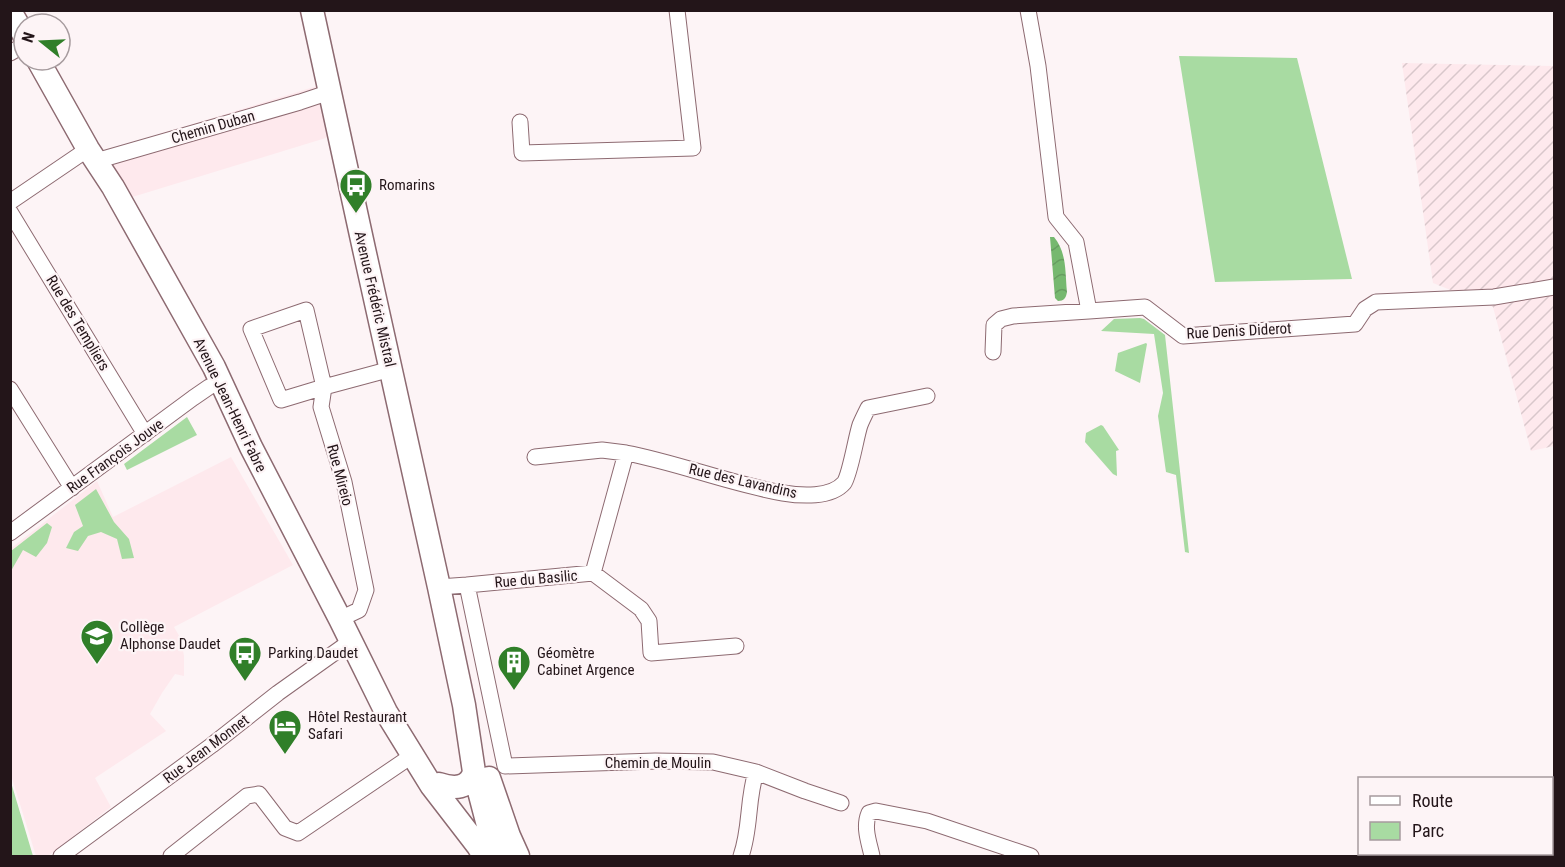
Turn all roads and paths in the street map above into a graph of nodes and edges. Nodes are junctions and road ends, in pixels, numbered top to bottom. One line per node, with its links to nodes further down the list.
1 (312, 10): 5 (main road, Avenue Frédéric Mistral)
2 (677, 10): 6 (street)
3 (1028, 10): 11 (street)
4 (45, 72): 7 (main road, Avenue Jean-Henri Fabre)
5 (330, 92): 7 (street, Chemin Duban); 13 (main road, Avenue Frédéric Mistral)
6 (520, 122)
7 (92, 155): 8 (street, Chemin Duban); 14 (main road, Avenue Jean-Henri Fabre)
8 (10, 202)
9 (10, 212): 18 (street, Rue des Templiers)
10 (1554, 287): 11 (street, Rue Denis Diderot)
11 (1089, 311): 12 (street, Rue Denis Diderot)
12 (993, 352)
13 (391, 369): 15 (street); 25 (main road, Avenue Frédéric Mistral)
14 (220, 382): 18 (street, Rue François Jouve); 26 (main road, Avenue Jean-Henri Fabre)
15 (324, 387): 15 (street); 26 (street, Rue Mireio)
16 (10, 389): 21 (street)
17 (927, 396): 19 (street, Rue des Lavandins)
18 (145, 434): 21 (street, Rue François Jouve)
19 (626, 453): 20 (street); 23 (street)
20 (535, 457)
21 (72, 488): 22 (street, Rue François Jouve)
22 (10, 533)
23 (593, 573): 24 (street, Rue du Basilic); 28 (street, Rue du Basilic)
24 (466, 585): 25 (street); 32 (street, Chemin de Moulin)
25 (439, 587): 29 (main road, Avenue Frédéric Mistral)
26 (340, 619): 27 (main road, Avenue Jean-Henri Fabre)
27 (351, 641): 30 (main road, Avenue Jean-Henri Fabre); 37 (street, Rue Jean Monnet)
28 (736, 646)
29 (464, 705): 31 (main road); 40 (main road)
30 (412, 755): 33 (main road); 35 (main road); 38 (street)
31 (474, 772): 33 (main road); 35 (main road)
32 (756, 772): 34 (street, Chemin de Moulin); 41 (street)
33 (439, 784): 35 (main road)
34 (841, 803)
35 (490, 850): 39 (main road)
36 (1011, 854): 42 (street); 43 (street)
37 (61, 856)
38 (171, 856)
39 (503, 856)
40 (518, 856)
41 (741, 856)
42 (872, 856)
43 (1031, 856)

